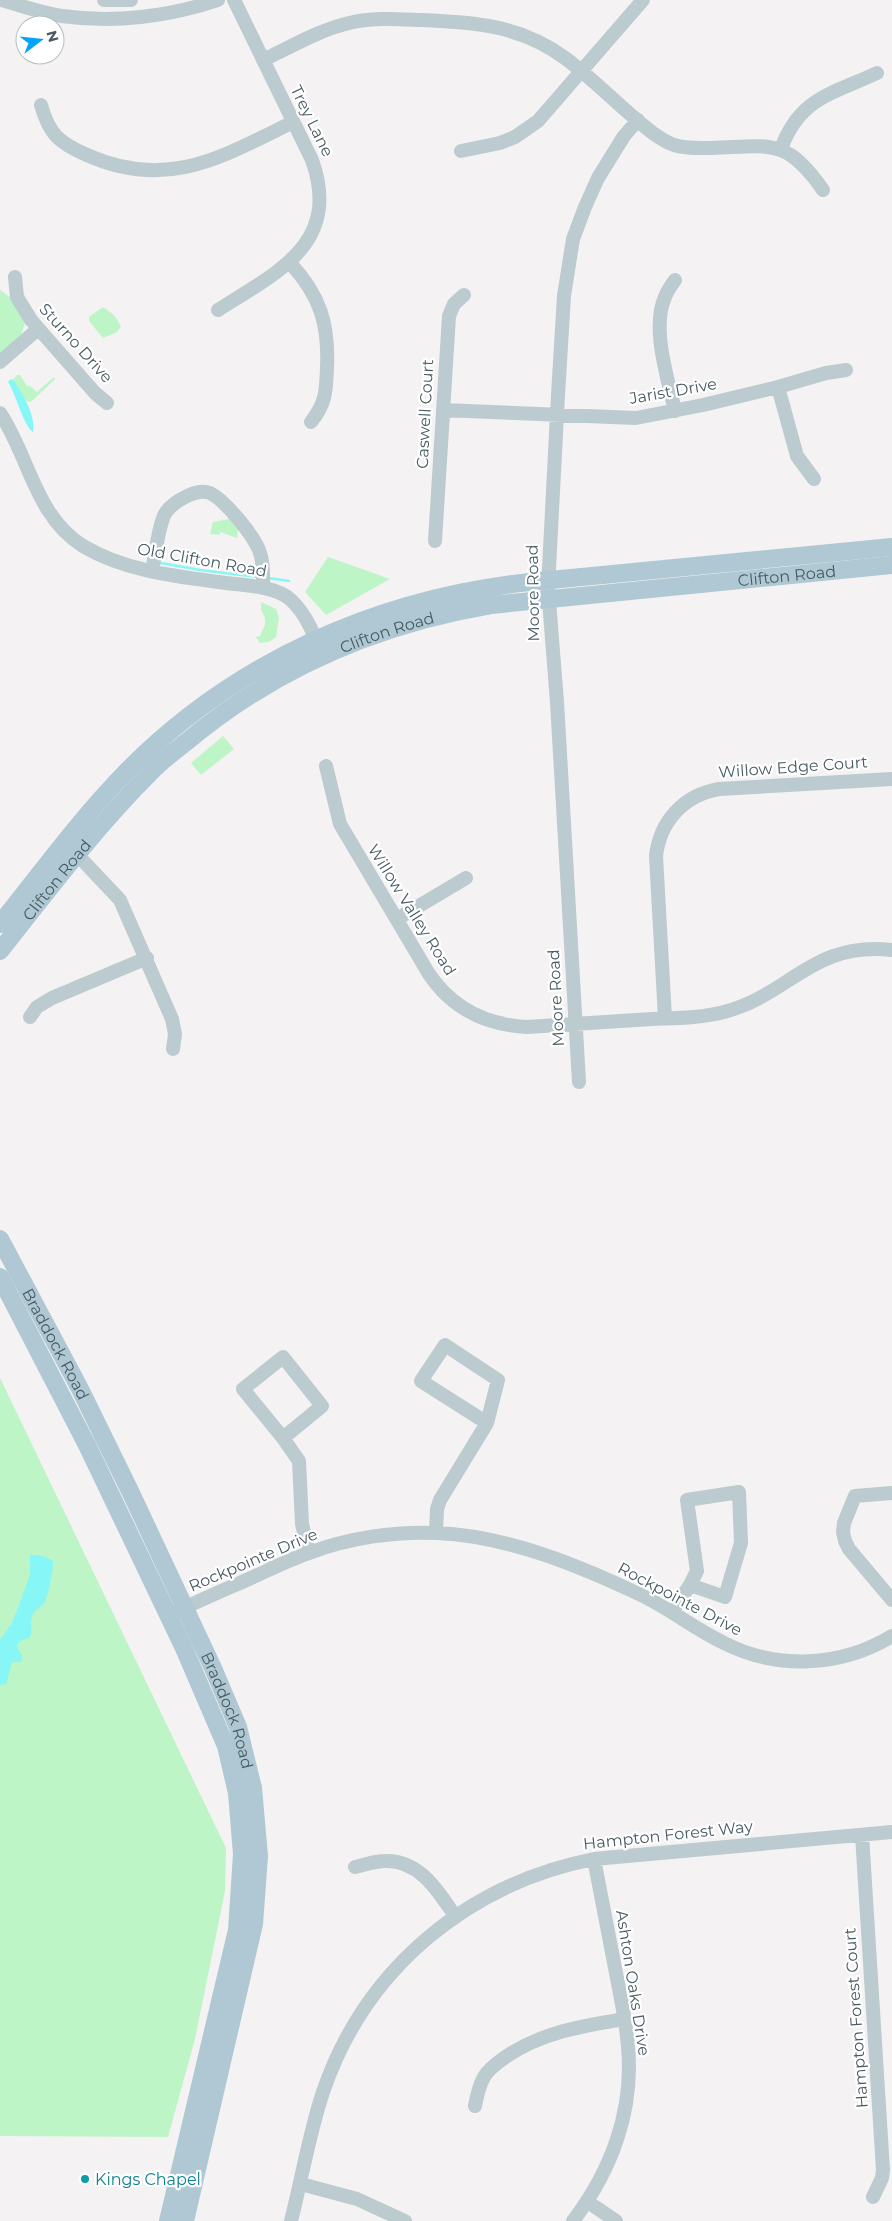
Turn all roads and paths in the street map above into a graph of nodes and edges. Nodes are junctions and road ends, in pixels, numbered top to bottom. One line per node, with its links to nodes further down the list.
1 (2, 0): 4 (street)
2 (104, 0): 3 (street)
3 (131, 0)
4 (218, 0)
5 (234, 0): 7 (street, Trey Lane)
6 (643, 0): 8 (street)
7 (263, 60): 8 (street); 12 (street, Trey Lane)
8 (582, 72): 11 (street); 14 (street)
9 (877, 73): 13 (street)
10 (41, 105): 12 (street)
11 (638, 120): 13 (street); 29 (street, Moore Road)
12 (293, 122): 16 (street, Trey Lane)
13 (781, 149): 15 (street)
14 (461, 151)
15 (823, 190)
16 (290, 263): 20 (street, Trey Lane); 30 (street)
17 (15, 277): 21 (street, Sturno Drive)
18 (675, 280): 27 (street)
19 (464, 294): 26 (street, Caswell Court)
20 (218, 310)
21 (38, 329): 22 (street); 25 (street, Sturno Drive)
22 (0, 362)
23 (846, 370): 24 (street, Jarist Drive)
24 (778, 387): 27 (street, Jarist Drive); 31 (street)
25 (107, 403)
26 (443, 410): 29 (street, Jarist Drive); 32 (street, Caswell Court)
27 (675, 411): 29 (street, Jarist Drive)
28 (0, 413): 35 (street, Old Clifton Road)
29 (557, 415): 37 (street, Moore Road)
30 (311, 422)
31 (814, 479)
32 (435, 541)
33 (892, 548): 37 (main road, Clifton Road)
34 (892, 565): 37 (main road, Clifton Road)
35 (152, 571): 36 (street, Old Clifton Road); 36 (street)
36 (262, 588): 38 (street, Old Clifton Road)
37 (548, 589): 38 (main road, Clifton Road); 50 (street, Moore Road)
38 (318, 647): 41 (main road, Clifton Road)
39 (326, 766): 43 (street, Willow Valley Road)
40 (892, 779): 49 (street, Willow Edge Court)
41 (72, 849): 44 (main road, Clifton Road); 46 (main road, Clifton Road); 47 (street)
42 (466, 878): 43 (street)
43 (396, 919): 50 (street, Willow Valley Road)
44 (0, 924)
45 (892, 950): 49 (street, Willow Valley Road)
46 (0, 951)
47 (147, 958): 48 (street); 51 (street)
48 (30, 1017)
49 (665, 1018): 50 (street, Willow Valley Road)
50 (575, 1024): 52 (street, Moore Road)
51 (173, 1049)
52 (579, 1082)
53 (0, 1239): 62 (main road, Braddock Road)
54 (0, 1277): 64 (main road, Braddock Road)
55 (487, 1424): 55 (street); 58 (street)
56 (284, 1438): 56 (street); 59 (street)
57 (892, 1493): 61 (street)
58 (436, 1533): 59 (street, Rockpointe Drive); 63 (street, Rockpointe Drive)
59 (308, 1552): 62 (street, Rockpointe Drive)
60 (690, 1585): 60 (street); 63 (street)
61 (892, 1600)
62 (185, 1607): 64 (street, Rockpointe Drive); 78 (main road, Braddock Road)
63 (672, 1612): 65 (street, Rockpointe Drive)
64 (168, 1616): 77 (main road, Braddock Road)
65 (892, 1636)
66 (892, 1832): 67 (street, Hampton Forest Way)
67 (862, 1834): 68 (street, Hampton Forest Way); 73 (street, Hampton Forest Court)
68 (594, 1859): 70 (street, Hampton Forest Way); 71 (street, Ashton Oaks Drive)
69 (355, 1867): 70 (street)
70 (455, 1916): 74 (street, Hampton Forest Way)
71 (624, 2019): 72 (street); 76 (street, Ashton Oaks Drive)
72 (476, 2106)
73 (886, 2121): 75 (street, Hampton Forest Court)
74 (301, 2184): 79 (street, Hampton Forest Way); 80 (street)
75 (872, 2197)
76 (588, 2202): 81 (street, Ashton Oaks Drive); 82 (street)
77 (168, 2221)
78 (185, 2221)
79 (292, 2221)
80 (405, 2221)
81 (573, 2221)
82 (616, 2221)

